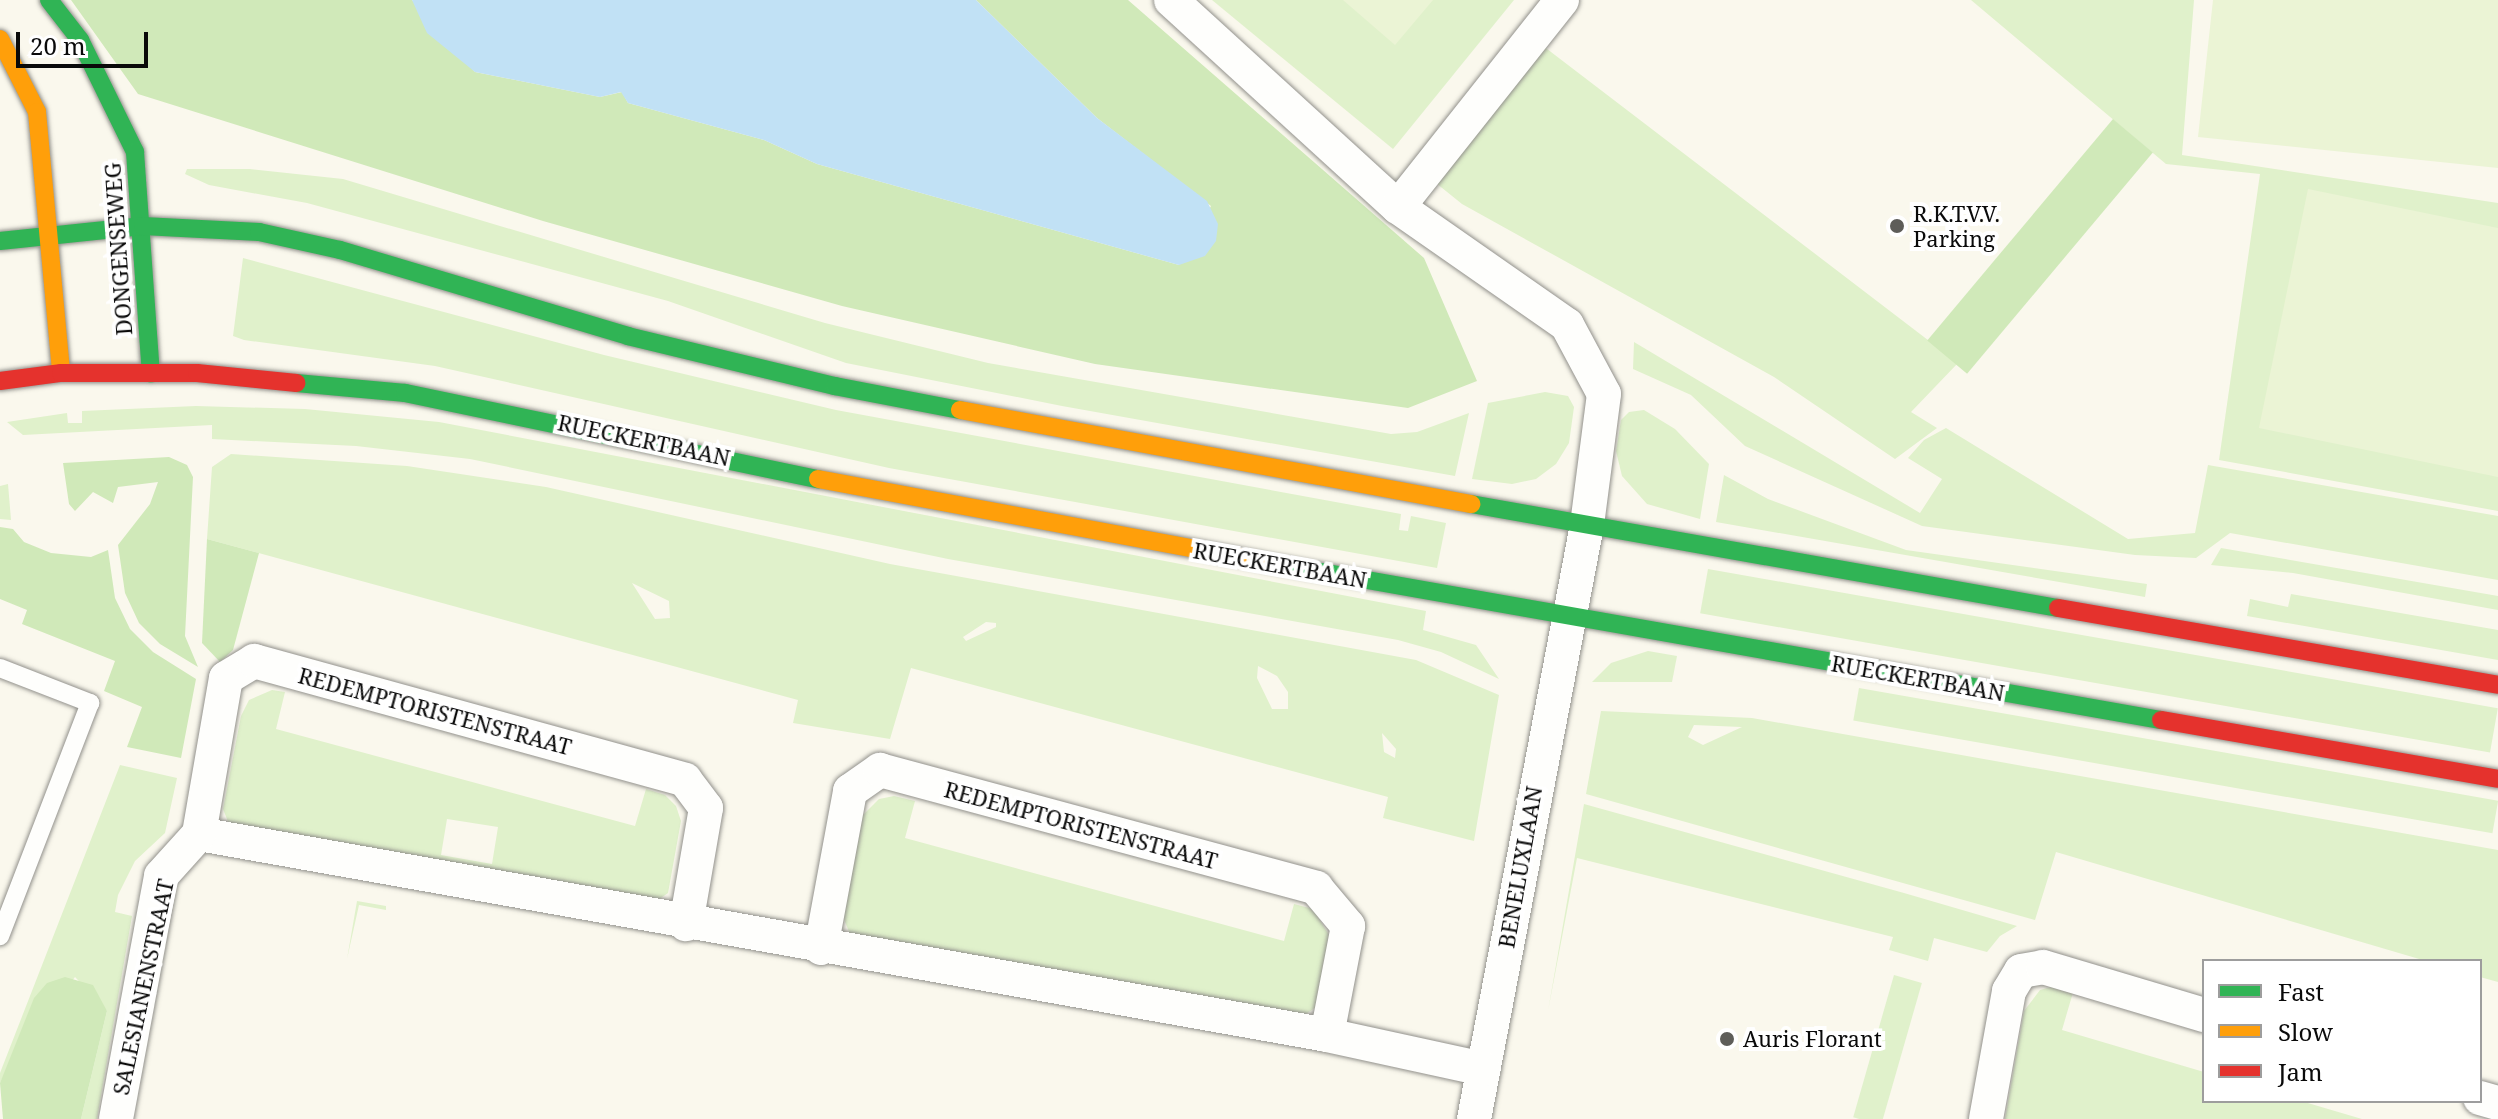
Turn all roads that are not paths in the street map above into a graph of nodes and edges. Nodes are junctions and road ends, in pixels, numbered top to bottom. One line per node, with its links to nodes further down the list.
1 (49, 0): 6 (main road, DONGENSEWEG)
2 (1171, 0): 5 (street)
3 (1562, 0): 5 (street)
4 (0, 39): 7 (main road)
5 (1398, 207): 12 (street)
6 (143, 226): 7 (main road); 10 (main road, DONGENSEWEG); 12 (main road)
7 (47, 232): 8 (main road); 9 (main road)
8 (0, 241)
9 (61, 373): 10 (main road, RUECKERTBAAN); 11 (main road, RUECKERTBAAN)
10 (151, 373): 13 (main road, RUECKERTBAAN)
11 (0, 381)
12 (1587, 525): 13 (street, BENELUXLAAN); 15 (main road)
13 (1568, 616): 16 (main road, RUECKERTBAAN); 23 (street, BENELUXLAAN)
14 (0, 668): 19 (lane)
15 (2498, 685)
16 (2498, 779)
17 (199, 834): 18 (street); 18 (street, REDEMPTORISTENSTRAAT); 24 (street, SALESIANENSTRAAT)
18 (686, 924): 20 (street)
19 (0, 936)
20 (821, 948): 22 (street); 22 (street, REDEMPTORISTENSTRAAT)
21 (2202, 1014): 26 (street)
22 (1327, 1035): 23 (street)
23 (1483, 1069): 25 (street, BENELUXLAAN)
24 (116, 1119)
25 (1474, 1119)
26 (1986, 1119)

